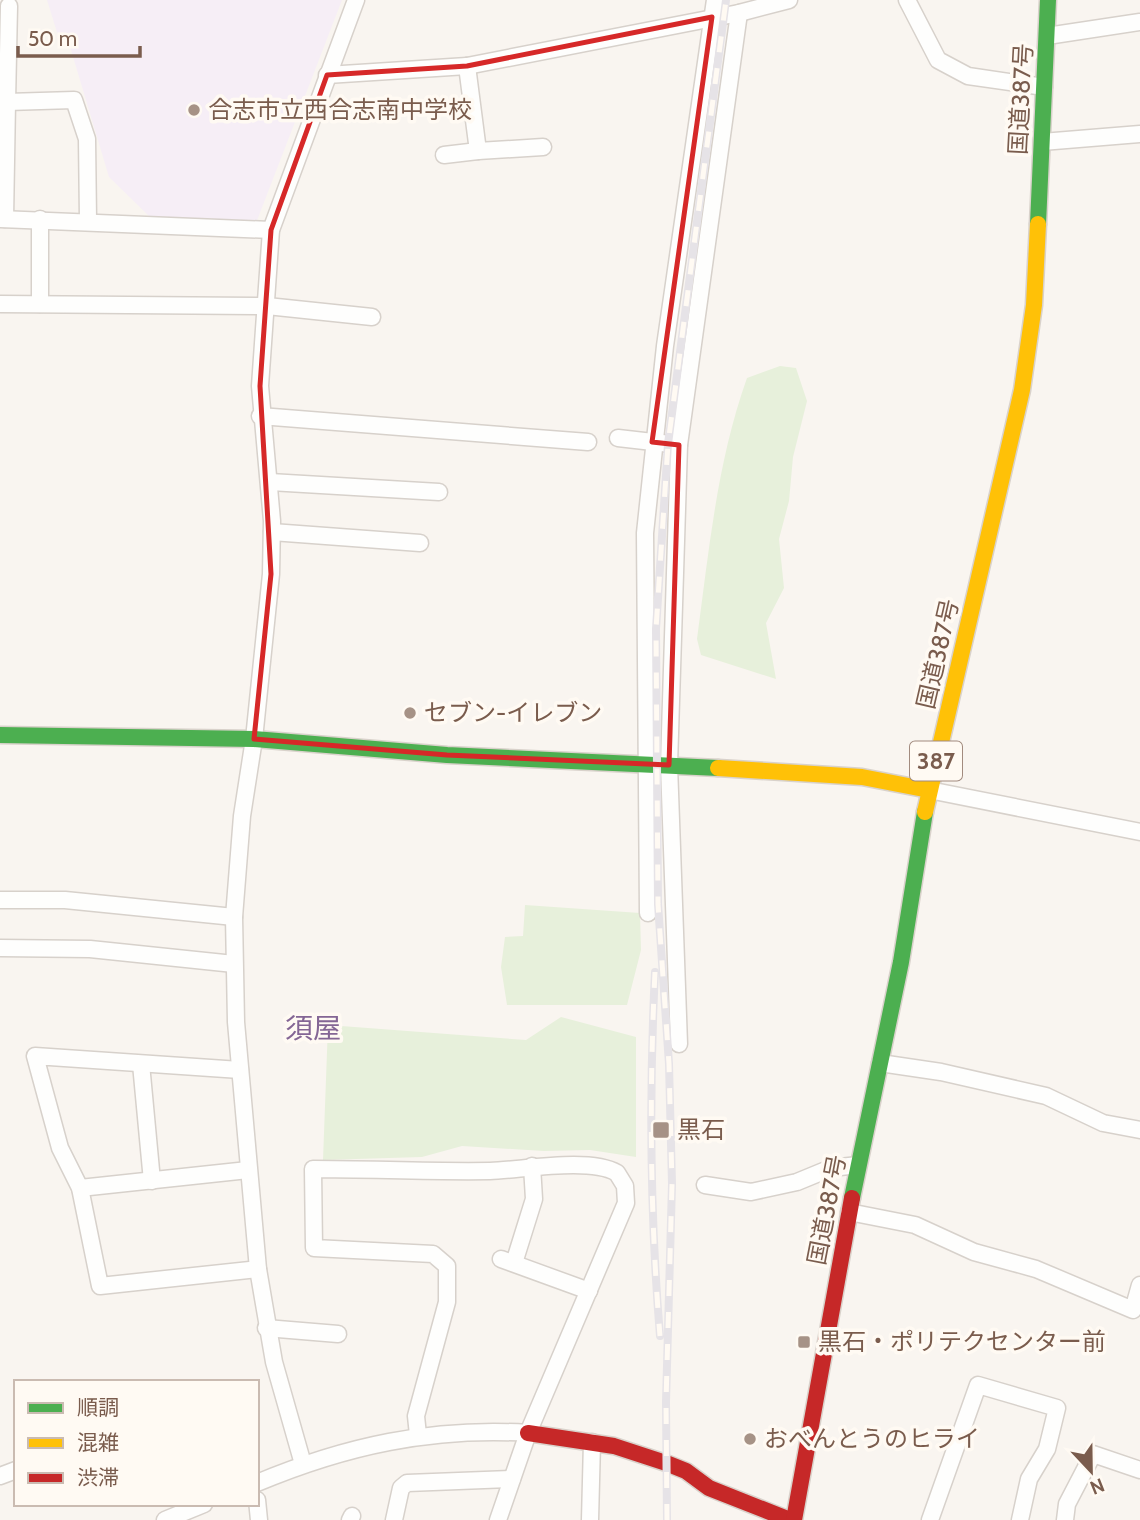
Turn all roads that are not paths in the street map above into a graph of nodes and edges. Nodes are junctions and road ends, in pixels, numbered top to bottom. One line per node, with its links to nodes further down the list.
1 (356, 0): 12 (street)
2 (715, 0): 8 (street)
3 (789, 0): 7 (street)
4 (907, 0): 13 (street)
5 (1048, 0): 10 (main road, 国道387号 / 387)
6 (9, 6): 14 (street)
7 (739, 13): 8 (street); 32 (street)
8 (712, 17): 11 (street); 31 (street)
9 (1140, 22): 10 (street)
10 (1046, 36): 13 (main road, 国道387号 / 387)
11 (467, 66): 12 (street); 18 (street)
12 (327, 75): 23 (street)
13 (1044, 86): 16 (main road, 国道387号 / 387)
14 (3, 102): 20 (street); 22 (street)
15 (1140, 134): 16 (street)
16 (1042, 142): 41 (main road, 国道387号 / 387)
17 (543, 147): 18 (street)
18 (478, 151): 19 (street)
19 (444, 155)
20 (2, 219): 21 (street)
21 (40, 219): 22 (street); 25 (street)
22 (88, 220): 23 (street)
23 (271, 230): 26 (street)
24 (0, 304): 25 (street)
25 (40, 304): 26 (street)
26 (267, 306): 27 (street); 28 (street)
27 (372, 317)
28 (260, 416): 30 (street); 33 (street)
29 (618, 438): 31 (street)
30 (588, 442)
31 (652, 442): 32 (street); 39 (street)
32 (680, 445): 40 (street)
33 (270, 482): 34 (street); 35 (street)
34 (439, 492)
35 (272, 532): 36 (street); 38 (street)
36 (420, 543)
37 (0, 735): 38 (main road)
38 (254, 739): 39 (main road); 45 (street)
39 (646, 763): 40 (main road); 44 (street)
40 (669, 765): 41 (main road); 48 (street)
41 (929, 790): 42 (street); 49 (main road, 国道387号 / 387)
42 (1140, 832)
43 (0, 900): 45 (street)
44 (648, 913)
45 (234, 917): 47 (street)
46 (0, 948): 47 (street)
47 (234, 964): 51 (street)
48 (679, 1044)
49 (880, 1063): 52 (street); 53 (main road, 国道387号 / 387)
50 (141, 1064): 51 (street); 56 (street); 58 (street)
51 (240, 1070): 55 (street)
52 (1140, 1130)
53 (858, 1165): 57 (street); 59 (main road, 国道387号 / 387)
54 (532, 1166): 62 (street); 62 (street); 66 (street)
55 (248, 1170): 56 (street); 60 (street)
56 (152, 1181): 58 (street)
57 (705, 1185)
58 (80, 1188): 60 (street)
59 (849, 1212): 61 (street); 77 (main road, 国道387号 / 387)
60 (258, 1269): 63 (street)
61 (1140, 1285)
62 (589, 1291): 65 (street)
63 (266, 1328): 64 (street); 68 (street)
64 (338, 1334)
65 (528, 1433): 66 (street); 67 (main road); 70 (street)
66 (418, 1435): 68 (street)
67 (592, 1442): 76 (street); 77 (main road)
68 (303, 1464): 71 (street)
69 (1140, 1470): 80 (street)
70 (512, 1479): 74 (street); 75 (street)
71 (259, 1482)
72 (199, 1506): 73 (street)
73 (165, 1520)
74 (394, 1520)
75 (498, 1520)
76 (590, 1520)
77 (792, 1520)
78 (930, 1520): 79 (street)
79 (1020, 1520)
80 (1065, 1520)

